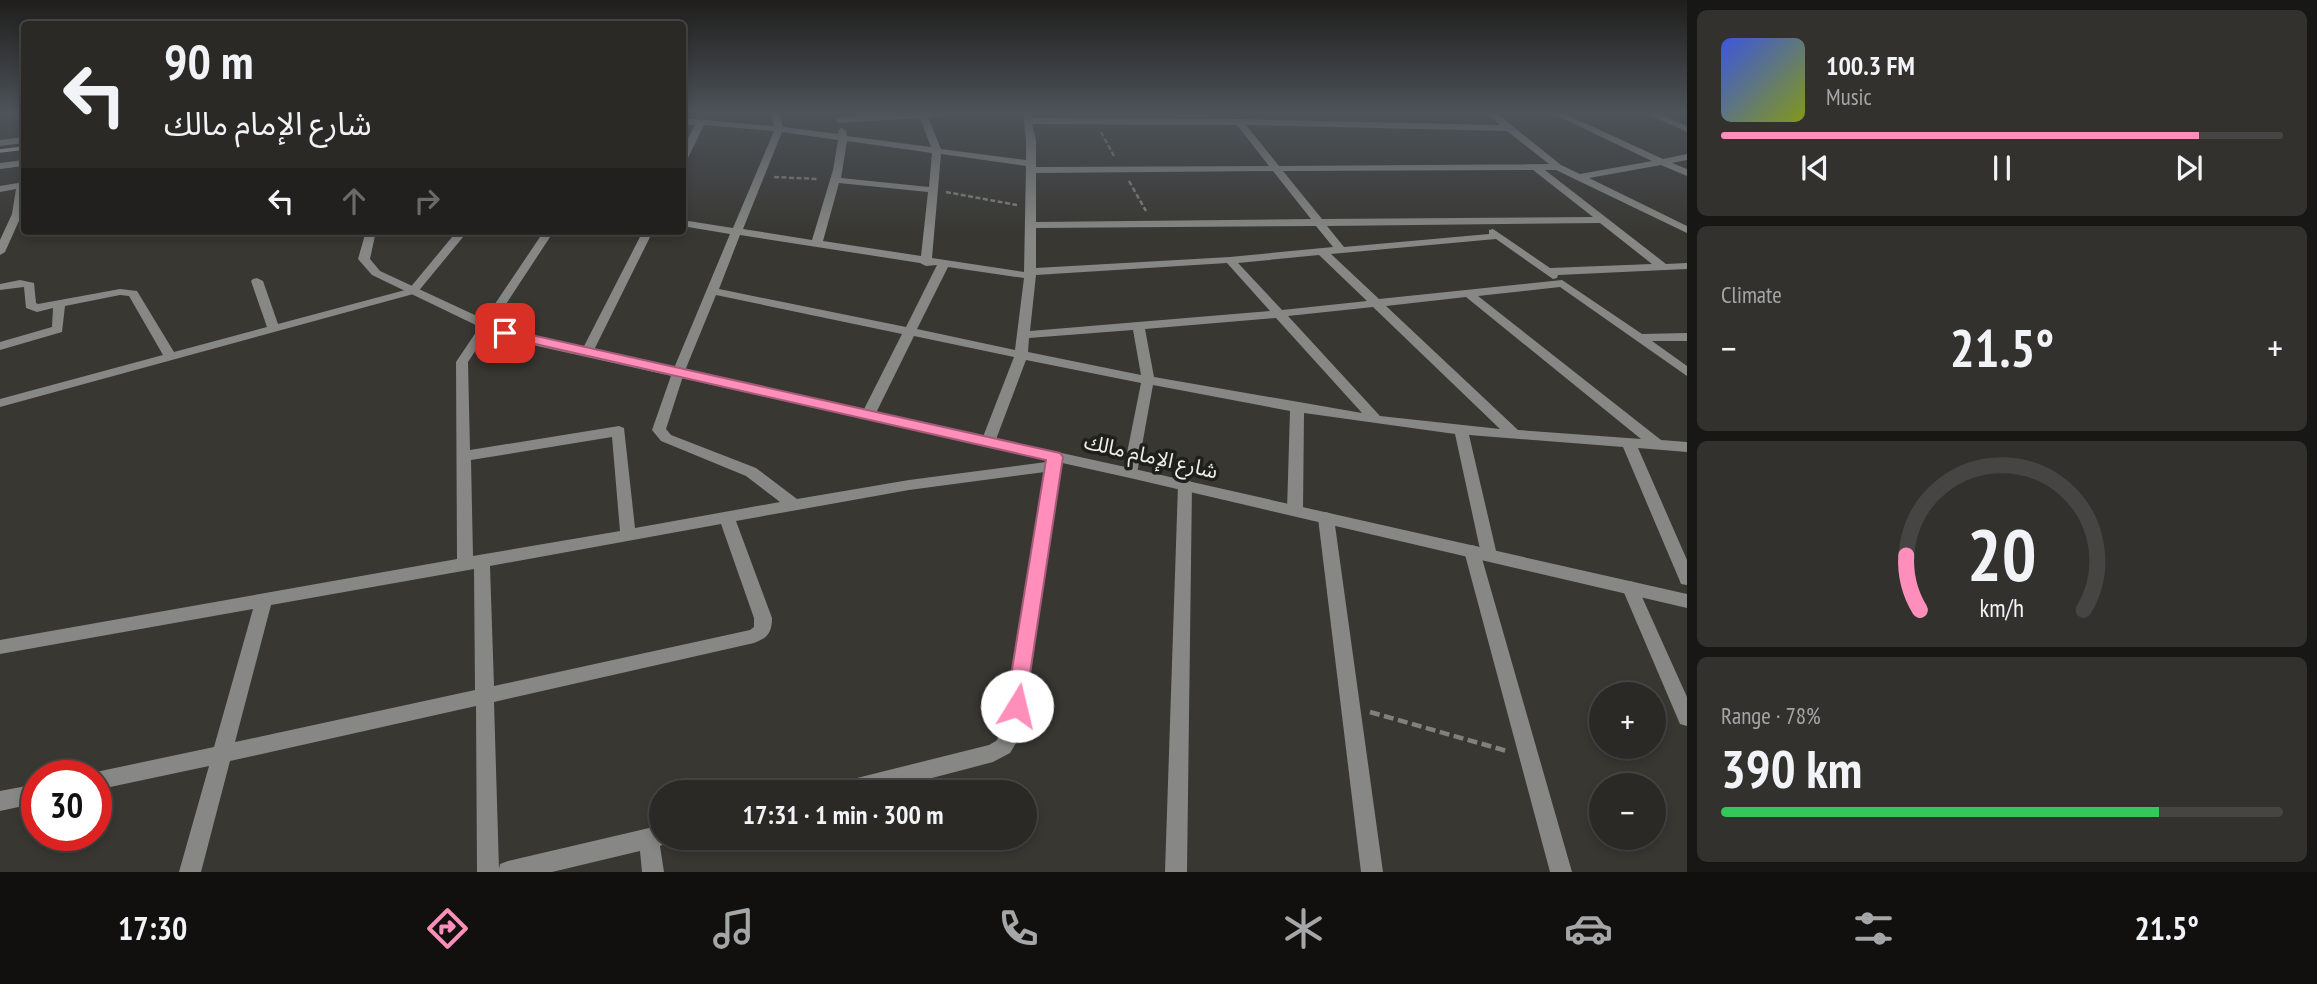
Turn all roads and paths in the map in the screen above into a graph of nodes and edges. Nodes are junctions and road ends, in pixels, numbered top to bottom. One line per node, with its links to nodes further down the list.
1 (769, 153): 18 (street)
2 (841, 153): 20 (street)
3 (937, 153): 23 (street)
4 (947, 153): 13 (street)
5 (1030, 153): 13 (street)
6 (1262, 153): 16 (street)
7 (1540, 153): 15 (street)
8 (1642, 153): 10 (street)
9 (1687, 157): 10 (street)
10 (1661, 161): 17 (street); 19 (street)
11 (21, 163): 12 (street)
12 (0, 166)
13 (1031, 167): 16 (street); 25 (street)
14 (1535, 167): 15 (street); 16 (street); 26 (street)
15 (1558, 167): 19 (street)
16 (1275, 170): 28 (street)
17 (1687, 173)
18 (758, 176): 20 (path); 34 (street)
19 (1580, 177): 33 (street)
20 (834, 180): 23 (street); 40 (street)
21 (21, 186): 22 (street)
22 (0, 189)
23 (933, 190): 25 (path); 45 (street)
24 (21, 193): 32 (street)
25 (1030, 207): 30 (street)
26 (1602, 219): 27 (street); 48 (street)
27 (1478, 220): 28 (street); 39 (street)
28 (1315, 221): 30 (street); 41 (street)
29 (686, 224): 34 (street)
30 (1029, 225): 50 (street)
31 (21, 226): 32 (street)
32 (12, 227): 42 (street)
33 (1687, 230)
34 (737, 232): 40 (street); 54 (street)
35 (370, 235): 55 (street, شارع الإمام مالك)
36 (460, 235): 55 (street)
37 (546, 235): 60 (street)
38 (646, 235): 68 (street)
39 (1498, 236): 41 (street); 49 (street)
40 (816, 245): 45 (street)
41 (1341, 250): 43 (street)
42 (0, 252)
43 (1322, 252): 44 (street); 58 (street)
44 (1230, 260): 50 (street); 59 (street)
45 (926, 262): 46 (street)
46 (943, 265): 50 (street); 63 (street)
47 (1687, 266): 48 (street)
48 (1663, 267): 49 (street)
49 (1547, 271): 52 (street)
50 (1030, 274): 64 (street)
51 (257, 281): 62 (street)
52 (1562, 283): 56 (street); 66 (street)
53 (0, 287): 57 (street)
54 (713, 290): 63 (street); 72 (street)
55 (413, 291): 60 (street, شارع الإمام مالك); 62 (street)
56 (1468, 293): 58 (street); 82 (street)
57 (59, 304): 67 (street); 69 (street)
58 (1375, 304): 59 (street); 79 (street)
59 (1278, 314): 61 (street); 77 (street)
60 (488, 326): 68 (street, شارع الإمام مالك); 84 (street)
61 (1139, 327): 64 (street); 73 (street)
62 (274, 328): 69 (street)
63 (910, 332): 70 (street); 76 (street)
64 (1023, 335): 70 (street)
65 (1687, 337): 66 (street)
66 (1639, 338): 71 (street)
67 (0, 346)
68 (587, 352): 72 (street, شارع الإمام مالك)
69 (171, 356): 74 (street)
70 (1021, 356): 73 (street); 80 (street)
71 (1687, 372)
72 (678, 373): 76 (street, شارع الإمام مالك); 88 (street)
73 (1148, 379): 75 (street); 86 (street)
74 (0, 403)
75 (1297, 406): 77 (street); 89 (street)
76 (868, 415): 80 (street, شارع الإمام مالك)
77 (1377, 420): 78 (street)
78 (1461, 429): 79 (street); 93 (street)
79 (1515, 435): 81 (street)
80 (988, 442): 85 (street, شارع الإمام مالك)
81 (1628, 443): 82 (street); 95 (street)
82 (1658, 444): 83 (street)
83 (1687, 447)
84 (464, 456): 92 (street); 94 (street)
85 (1054, 461): 86 (street, شارع الإمام مالك); 88 (street); 106 (street)
86 (1130, 473): 87 (street, شارع الإمام مالك)
87 (1185, 485): 89 (street, شارع الإمام مالك); 115 (street)
88 (795, 506): 90 (street)
89 (1295, 511): 91 (street, شارع الإمام مالك)
90 (727, 518): 92 (street); 100 (street)
91 (1326, 518): 93 (street, شارع الإمام مالك); 101 (street)
92 (628, 534): 94 (street)
93 (1481, 553): 96 (street, شارع الإمام مالك); 104 (street)
94 (473, 562): 97 (street); 100 (street)
95 (1687, 579)
96 (1630, 588): 98 (street, شارع الإمام مالك); 102 (street)
97 (264, 598): 99 (street); 103 (street)
98 (1687, 601)
99 (1, 649)
100 (486, 697): 103 (street); 112 (street)
101 (1351, 707): 104 (path); 116 (street)
102 (1687, 718)
103 (222, 754): 105 (street); 111 (street)
104 (1529, 757): 117 (street)
105 (112, 778)
106 (888, 780)
107 (21, 796): 108 (street)
108 (0, 801)
109 (649, 837): 113 (street)
110 (654, 850): 114 (street)
111 (190, 872)
112 (488, 872)
113 (510, 872)
114 (653, 872)
115 (1176, 872)
116 (1372, 872)
117 (1560, 872)

